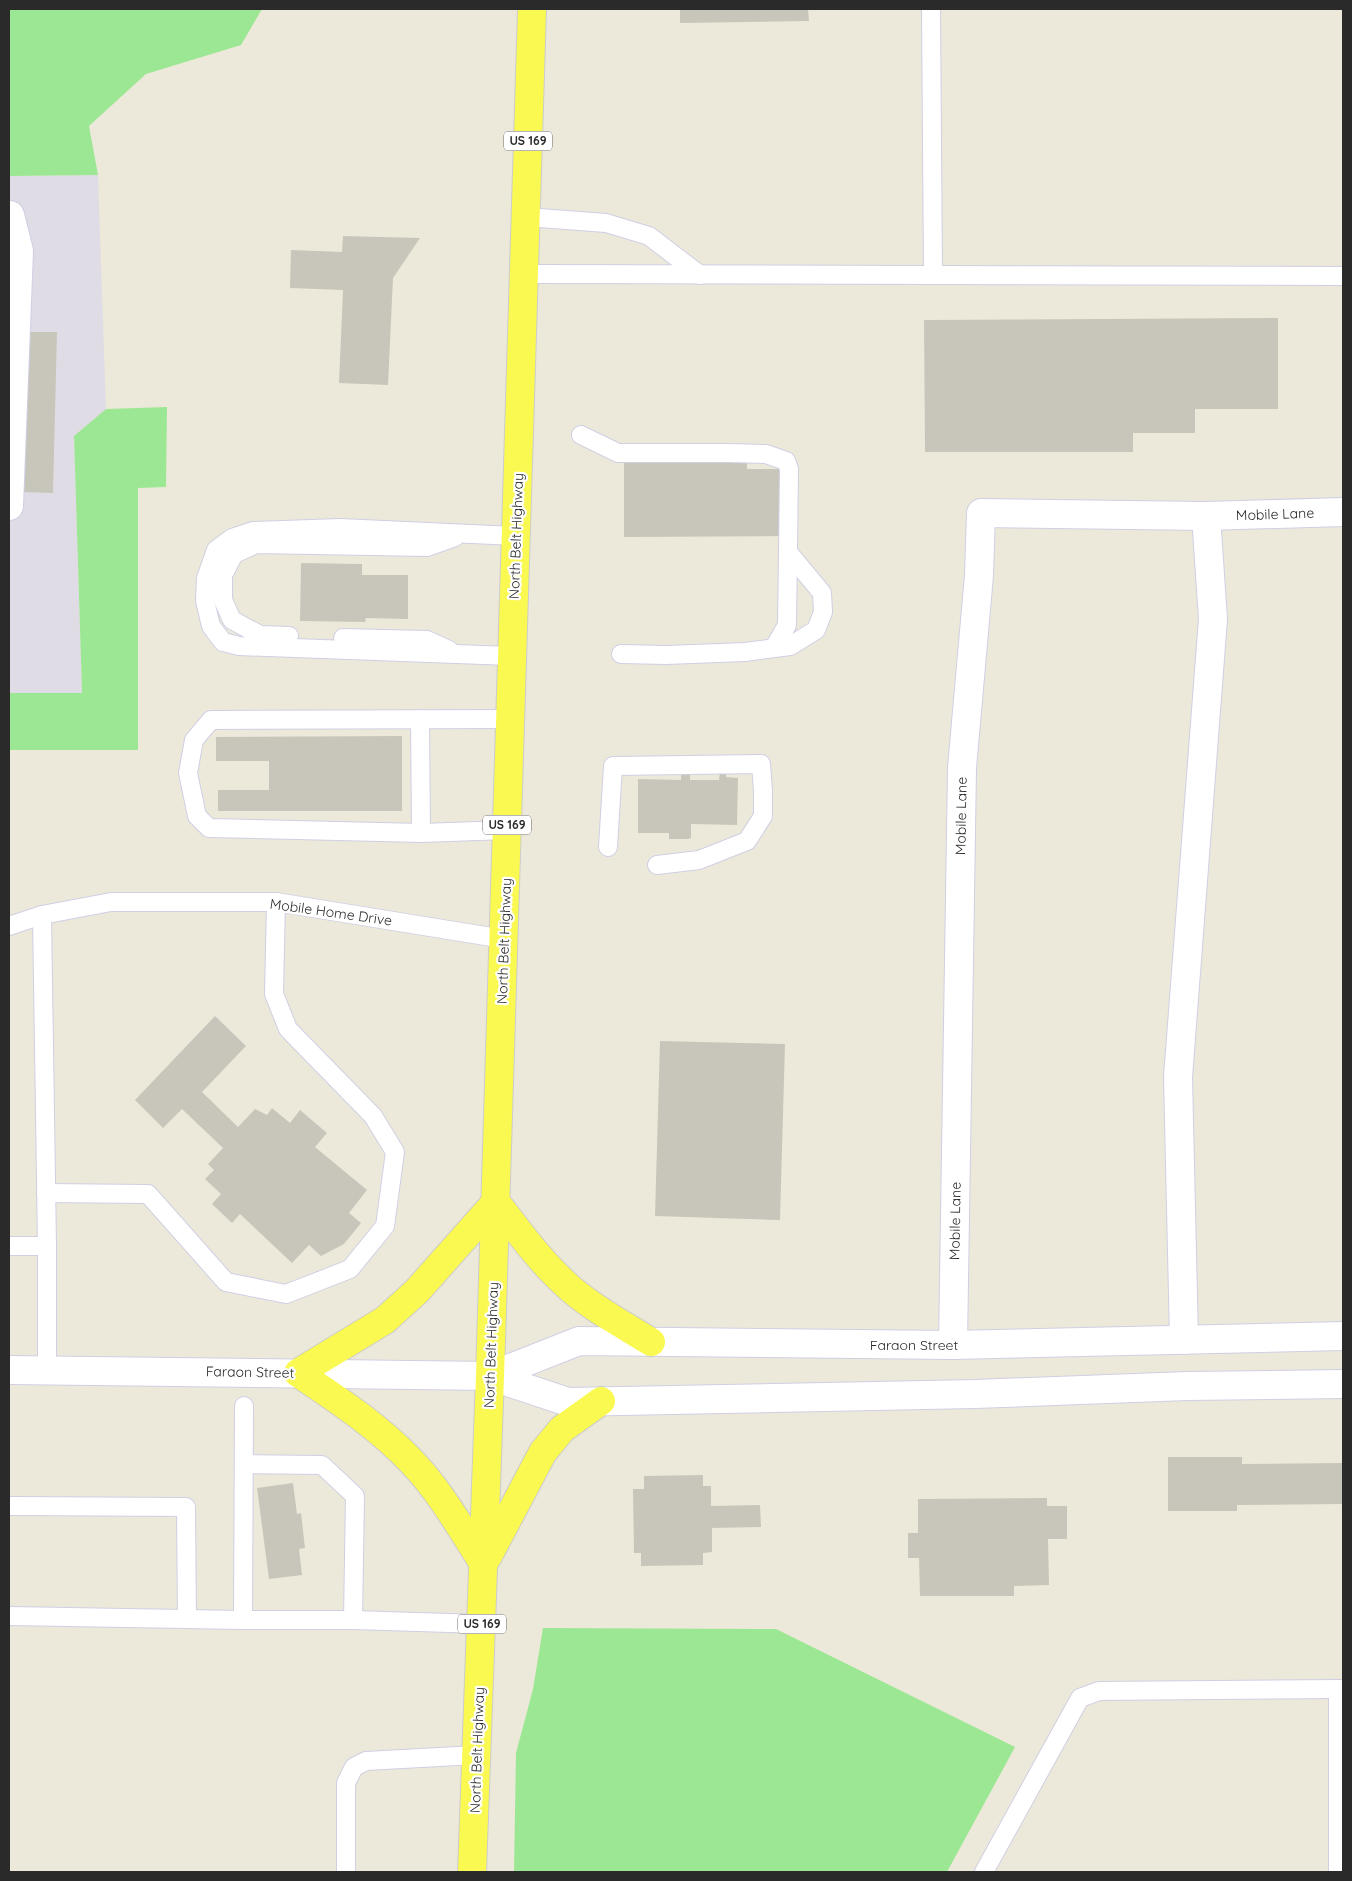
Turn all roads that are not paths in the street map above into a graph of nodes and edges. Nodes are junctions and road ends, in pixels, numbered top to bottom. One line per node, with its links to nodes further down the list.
1 (532, 9): 4 (main road, North Belt Highway / US 169)
2 (931, 9): 7 (lane)
3 (9, 215): 10 (street)
4 (526, 217): 5 (main road, North Belt Highway / US 169); 6 (lane)
5 (524, 274): 6 (lane); 13 (main road, North Belt Highway / US 169)
6 (700, 275): 7 (lane)
7 (933, 275): 8 (lane)
8 (1343, 276)
9 (581, 436): 14 (lane)
10 (9, 506)
11 (1343, 512): 12 (street, Mobile Lane)
12 (1206, 516): 33 (street); 35 (street, Mobile Lane)
13 (516, 536): 17 (main road, North Belt Highway / US 169); 17 (lane)
14 (788, 552): 15 (lane); 15 (lane)
15 (774, 648): 16 (lane)
16 (621, 654)
17 (512, 656): 19 (main road, North Belt Highway / US 169)
18 (420, 718): 19 (lane); 21 (lane); 21 (lane)
19 (510, 718): 20 (main road, North Belt Highway / US 169)
20 (507, 830): 21 (lane); 27 (main road, North Belt Highway / US 169)
21 (422, 833)
22 (608, 847): 23 (lane)
23 (657, 865)
24 (276, 902): 25 (lane, Mobile Home Drive); 27 (lane, Mobile Home Drive); 28 (lane)
25 (42, 915): 26 (lane, Mobile Home Drive); 28 (lane)
26 (9, 926)
27 (504, 939): 29 (main road, North Belt Highway / US 169)
28 (46, 1193): 31 (lane)
29 (496, 1202): 34 (main road); 38 (main road); 39 (main road, North Belt Highway / US 169)
30 (9, 1246): 31 (lane)
31 (46, 1246): 37 (lane)
32 (1343, 1336): 33 (street, Faraon Street)
33 (1184, 1340): 35 (street, Faraon Street)
34 (651, 1342): 35 (street, Faraon Street); 39 (street, Faraon Street)
35 (953, 1346)
36 (9, 1370): 37 (street, Faraon Street)
37 (47, 1370): 38 (street, Faraon Street)
38 (298, 1373): 39 (street, Faraon Street); 45 (main road)
39 (490, 1376): 41 (street, Faraon Street); 45 (main road, North Belt Highway / US 169)
40 (1343, 1384): 41 (street, Faraon Street)
41 (601, 1401): 45 (main road)
42 (244, 1406): 43 (lane)
43 (244, 1464): 48 (lane); 49 (lane)
44 (9, 1506): 47 (lane)
45 (484, 1564): 50 (main road, North Belt Highway / US 169)
46 (9, 1616): 47 (lane)
47 (187, 1618): 48 (lane)
48 (243, 1620): 49 (lane)
49 (353, 1620): 50 (lane)
50 (482, 1624): 52 (main road, North Belt Highway / US 169)
51 (1340, 1689): 55 (lane); 56 (lane)
52 (476, 1755): 53 (lane); 54 (main road, North Belt Highway / US 169)
53 (346, 1872)
54 (472, 1872)
55 (984, 1872)
56 (1338, 1872)

